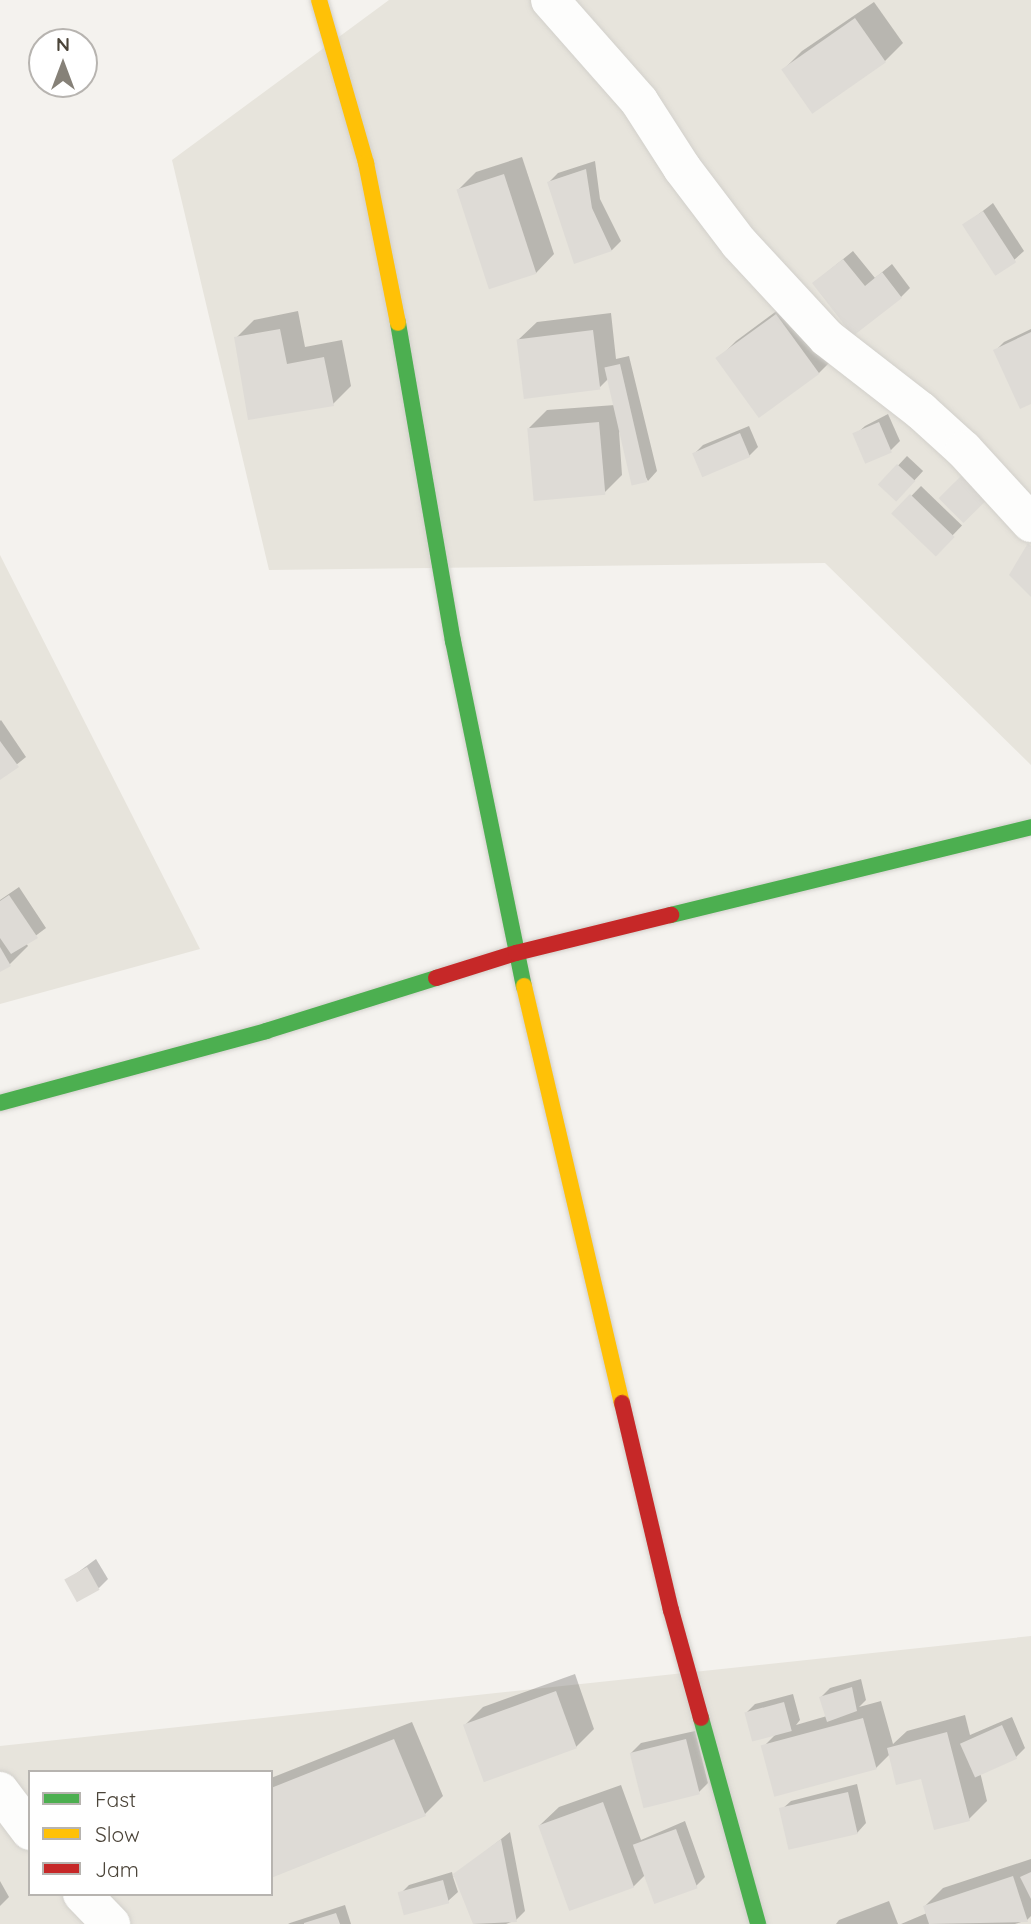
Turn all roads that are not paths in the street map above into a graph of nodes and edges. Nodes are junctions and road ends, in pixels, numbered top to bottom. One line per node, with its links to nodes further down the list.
1 (319, 0): 5 (street)
2 (550, 0): 3 (street)
3 (1031, 523)
4 (1031, 827): 5 (street)
5 (516, 953): 6 (street); 10 (street)
6 (0, 1103)
7 (0, 1791): 8 (street)
8 (28, 1828)
9 (84, 1896): 11 (street)
10 (750, 1922)
11 (111, 1924)

